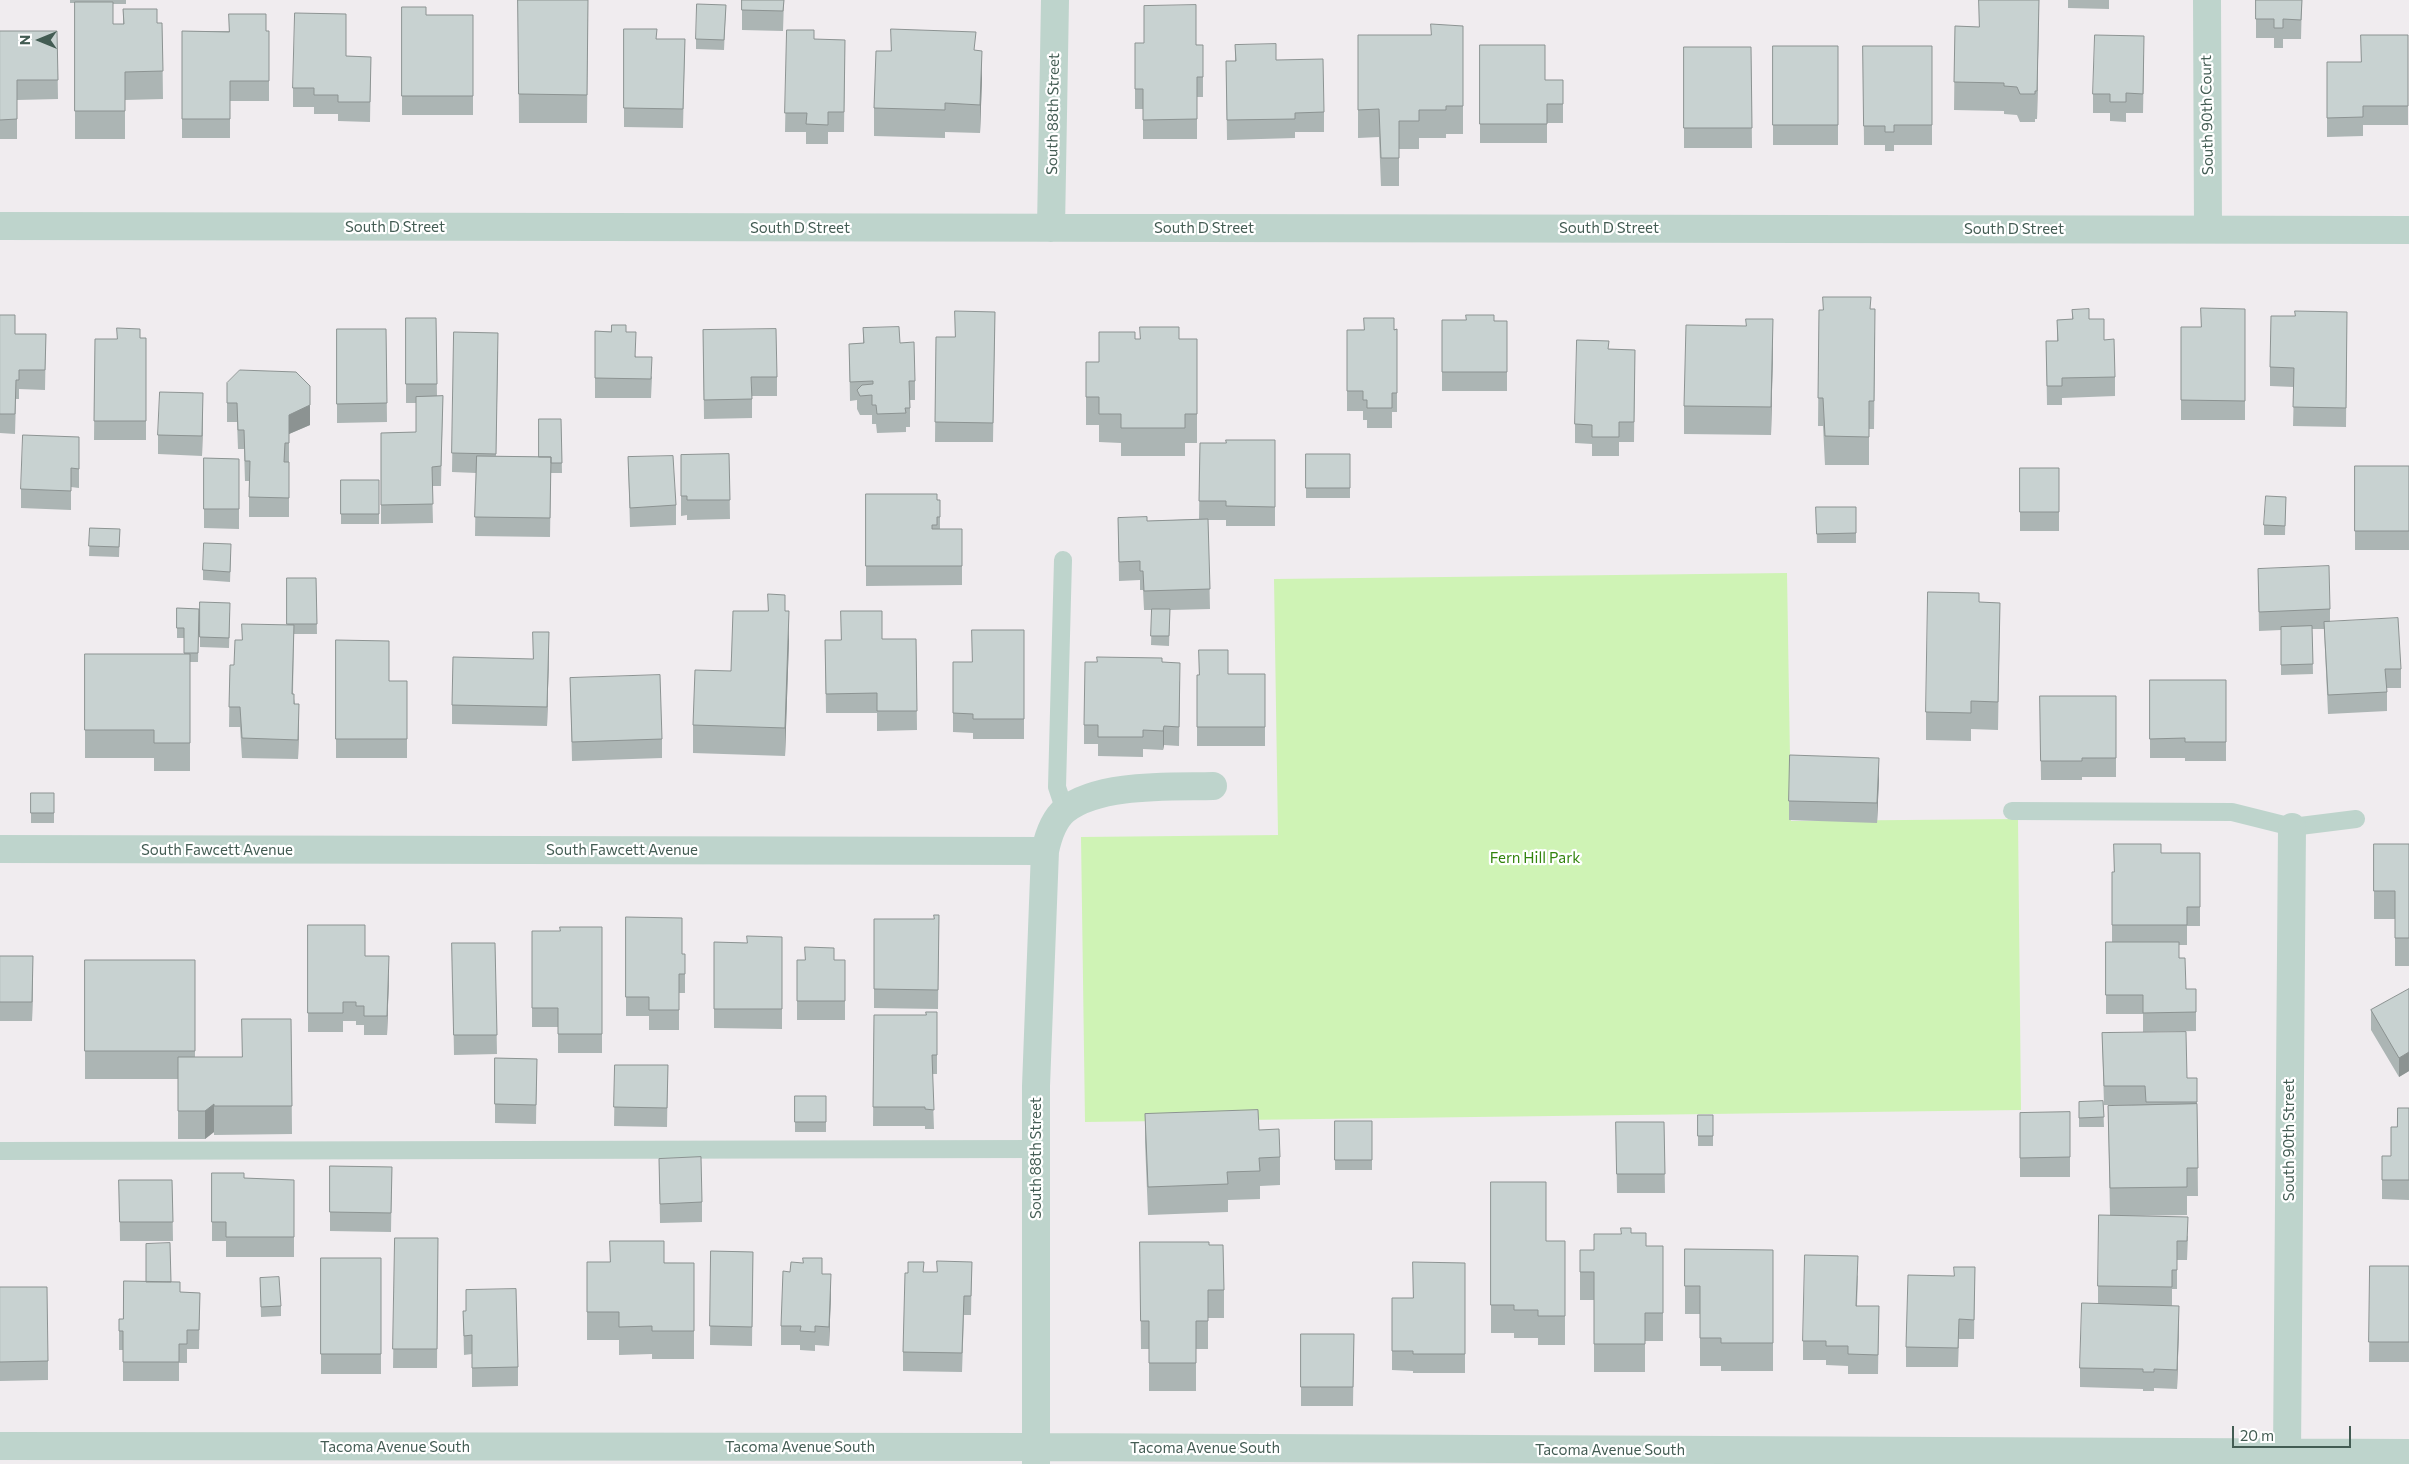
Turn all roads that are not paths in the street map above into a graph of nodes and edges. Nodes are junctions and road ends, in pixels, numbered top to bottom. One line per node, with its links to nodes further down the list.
1 (1055, 0): 4 (street, South 88th Street)
2 (2207, 0): 5 (street, South 90th Court)
3 (0, 226): 4 (street, South D Street)
4 (1051, 228): 5 (street, South D Street)
5 (2208, 229): 6 (street, South D Street)
6 (2409, 230)
7 (1062, 560): 9 (lane)
8 (1213, 786): 9 (street)
9 (1064, 810): 14 (street)
10 (2012, 811): 12 (lane)
11 (2356, 819): 12 (lane)
12 (2292, 827): 18 (street, South 90th Street)
13 (0, 849): 14 (street, South Fawcett Avenue)
14 (1045, 851): 15 (street, South 88th Street)
15 (1036, 1149): 16 (lane); 20 (street, South 88th Street)
16 (0, 1151)
17 (0, 1446): 20 (street, Tacoma Avenue South)
18 (2287, 1453): 19 (street, Tacoma Avenue South); 20 (street, Tacoma Avenue South)
19 (2409, 1453)
20 (1036, 1456)

